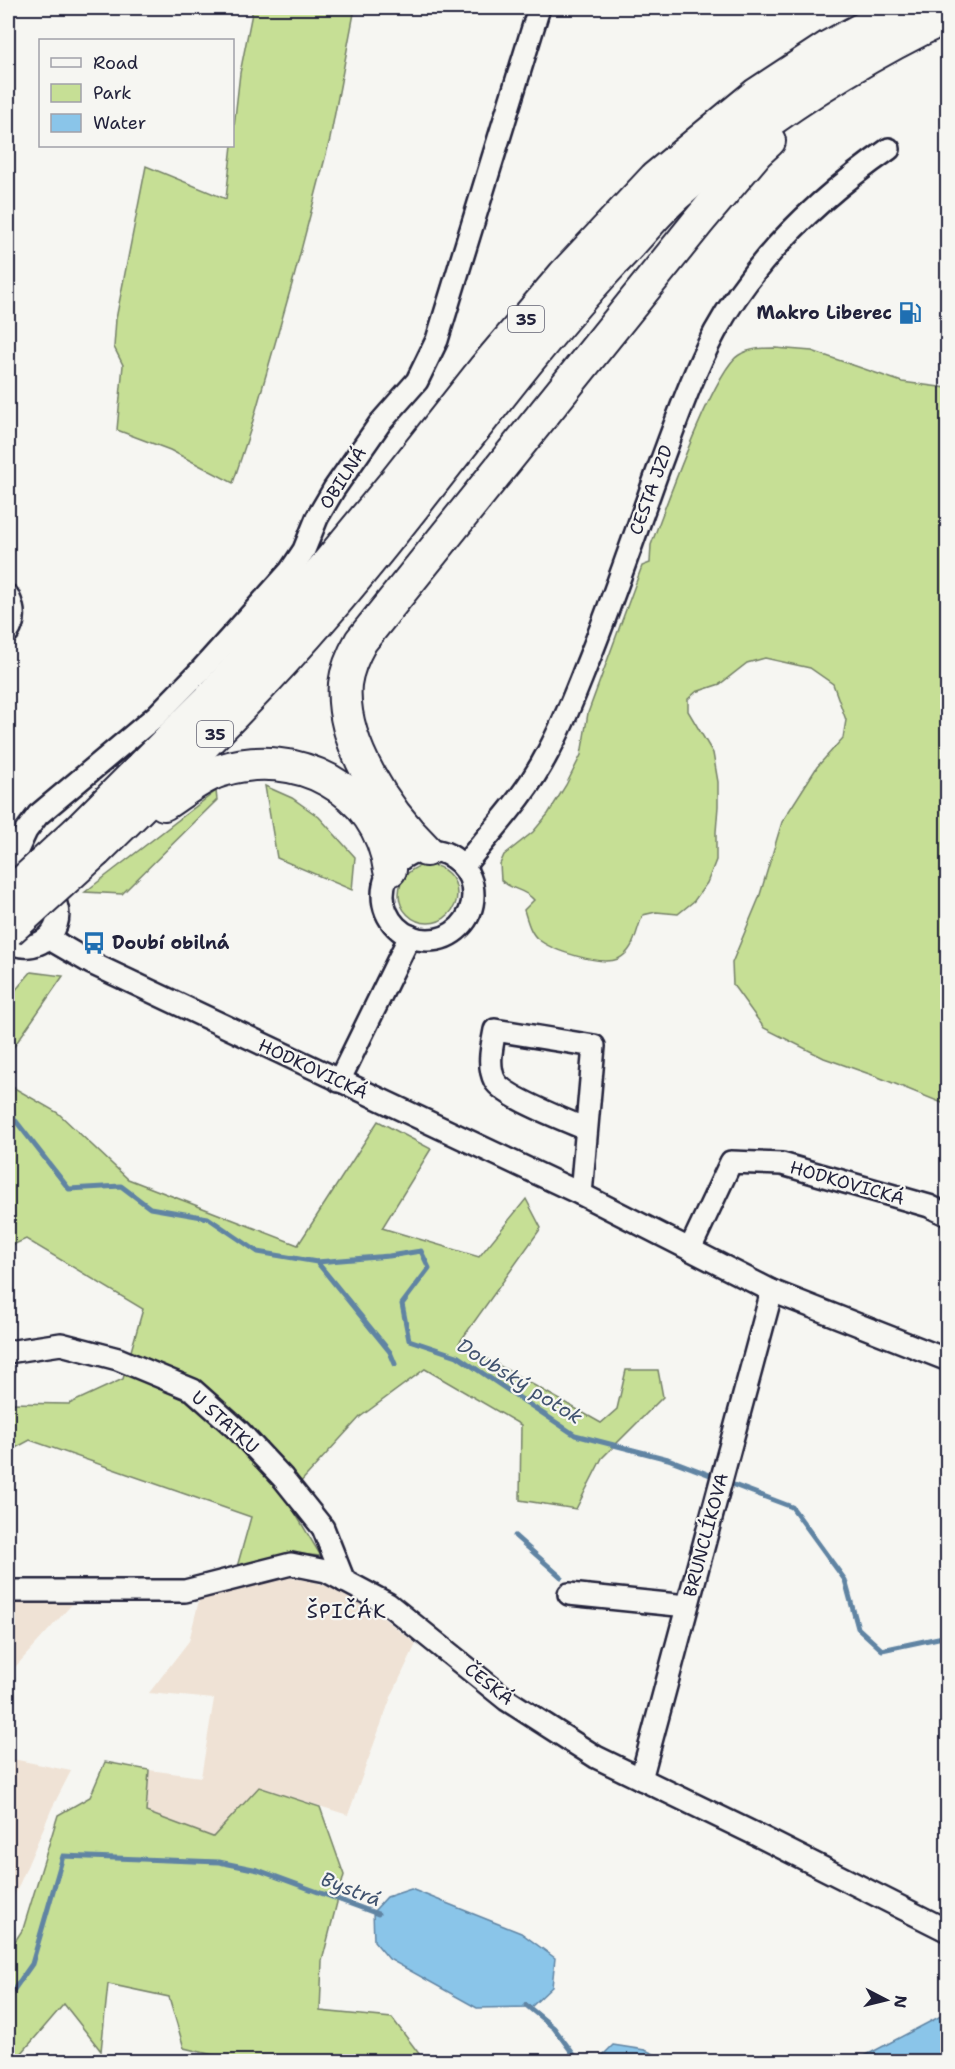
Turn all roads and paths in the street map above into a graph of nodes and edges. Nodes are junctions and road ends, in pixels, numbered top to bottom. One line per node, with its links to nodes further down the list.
1 (539, 8): 10 (street, OBILNÁ)
2 (901, 8): 8 (highway, 35)
3 (948, 16): 4 (highway, 35)
4 (897, 40): 8 (highway, 35); 9 (highway)
5 (889, 149): 11 (street, CESTA JZD)
6 (8, 596): 7 (street)
7 (8, 632)
8 (87, 841): 12 (highway); 13 (highway, 35, bridge); 14 (highway, 35, bridge)
9 (426, 850): 11 (street); 12 (street)
10 (9, 863): 16 (street)
11 (463, 867): 15 (street)
12 (390, 870): 15 (street)
13 (8, 896)
14 (8, 931)
15 (410, 936): 18 (street)
16 (48, 938): 17 (street); 18 (street, HODKOVICKÁ)
17 (8, 941)
18 (339, 1081): 20 (street, HODKOVICKÁ)
19 (586, 1129): 19 (street); 20 (street)
20 (581, 1194): 22 (street, HODKOVICKÁ)
21 (948, 1215): 22 (street, HODKOVICKÁ)
22 (690, 1249): 23 (street, HODKOVICKÁ)
23 (772, 1291): 25 (street, HODKOVICKÁ); 29 (street, BRUNCLÍKOVA)
24 (8, 1352): 26 (street, U STATKU)
25 (948, 1360)
26 (345, 1581): 27 (street, ČESKÁ); 30 (street, ČESKÁ)
27 (8, 1591)
28 (570, 1594): 29 (street)
29 (687, 1606): 30 (street, BRUNCLÍKOVA)
30 (641, 1779): 31 (street, ČESKÁ)
31 (948, 1931)

